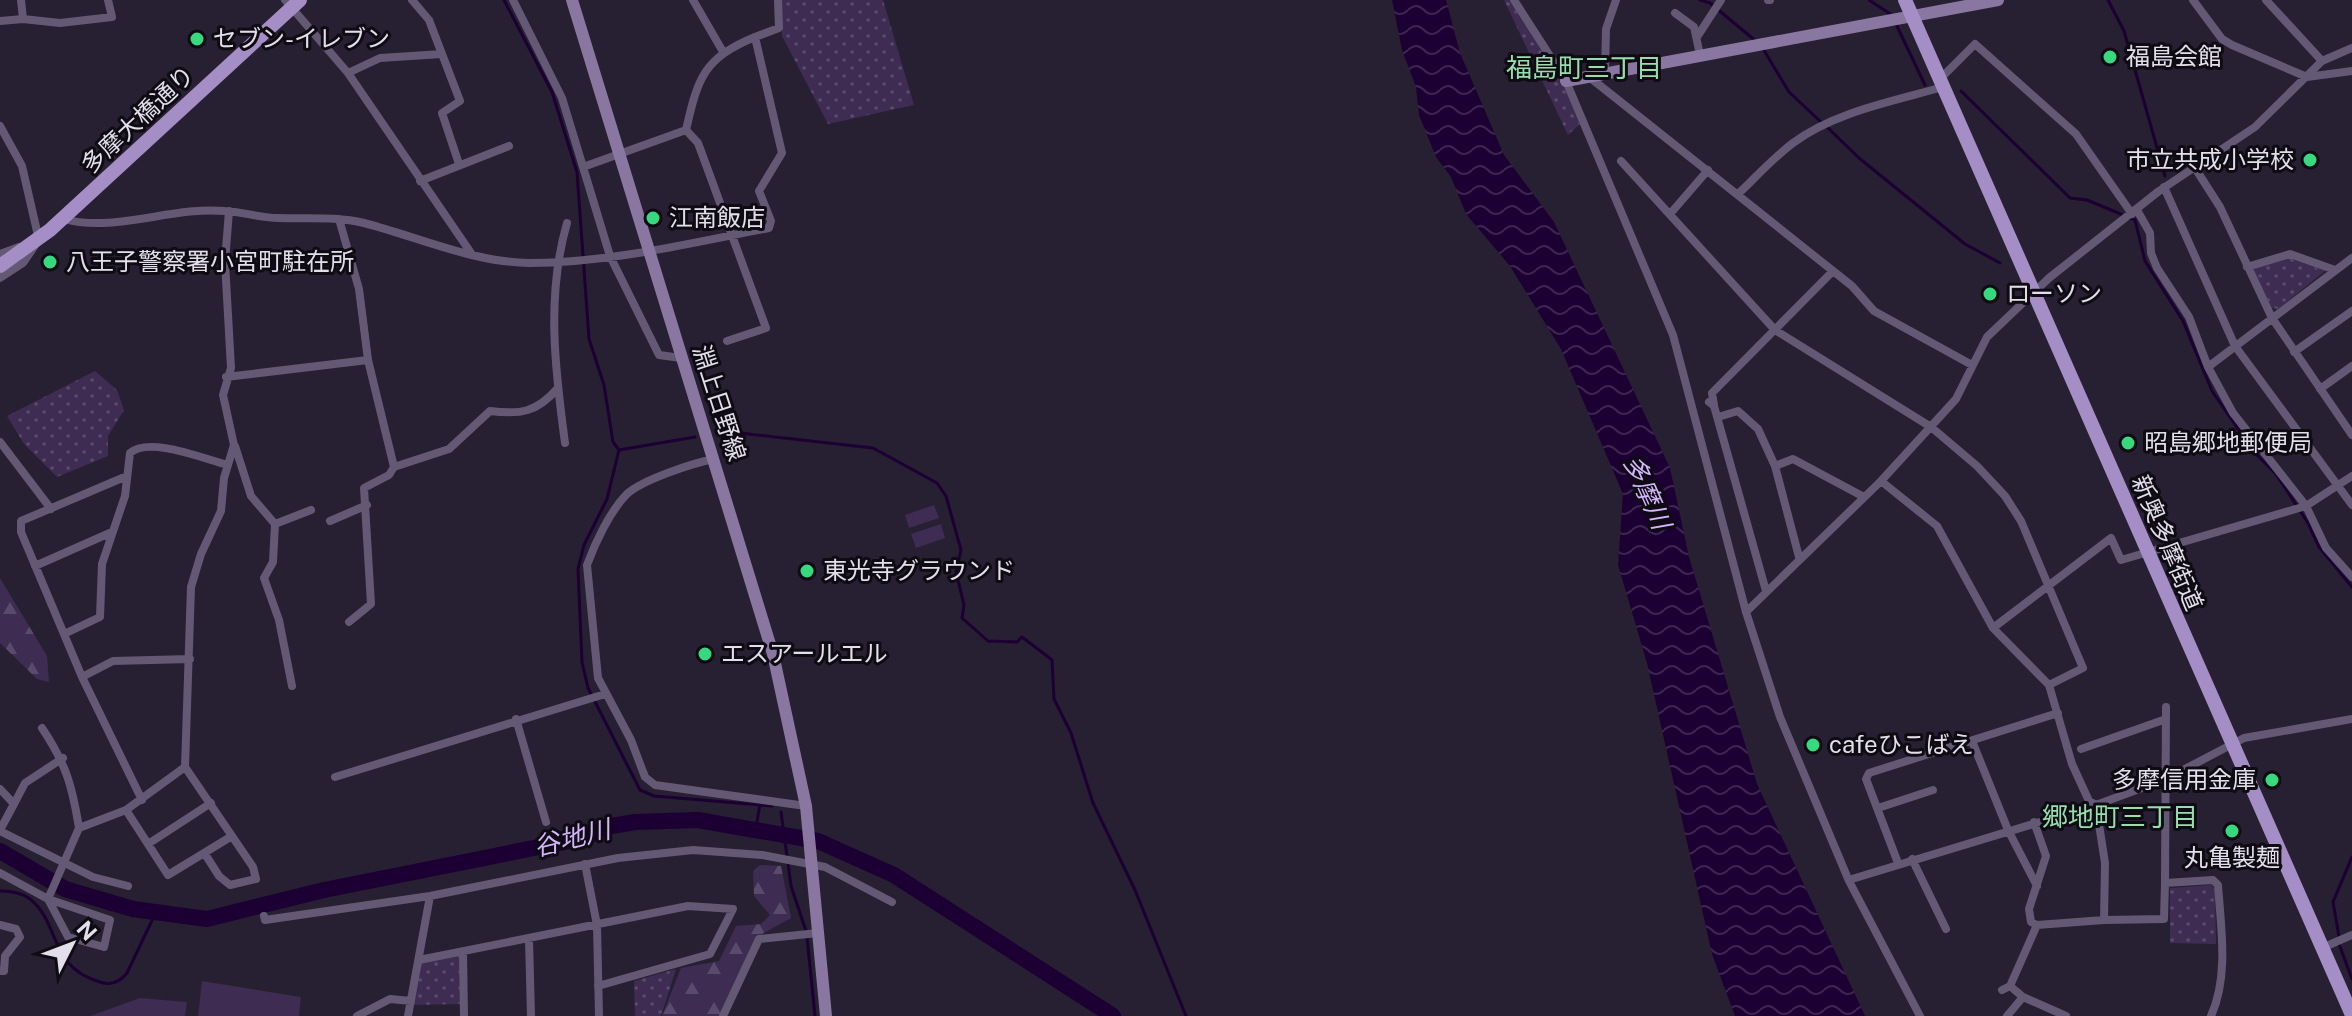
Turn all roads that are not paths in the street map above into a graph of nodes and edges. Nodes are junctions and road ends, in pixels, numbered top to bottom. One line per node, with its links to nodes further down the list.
1 (21, 0): 17 (street)
2 (108, 0): 17 (street)
3 (412, 0): 24 (street)
4 (513, 0): 40 (street)
5 (572, 0): 37 (main road, 淵上日野線)
6 (693, 0): 23 (street)
7 (778, 0): 20 (street)
8 (1514, 0): 32 (street)
9 (1616, 0): 28 (street)
10 (1721, 0): 21 (street)
11 (1905, 0): 18 (main road, 新奥多摩街道)
12 (1998, 0): 18 (main road)
13 (2193, 0): 31 (street)
14 (2266, 0): 26 (street)
15 (292, 2): 29 (street); 49 (main road, 多摩大橋通り)
16 (1675, 13): 21 (street)
17 (23, 19): 19 (street)
18 (1901, 19): 25 (main road); 33 (main road, 新奥多摩街道)
19 (0, 21)
20 (755, 37): 23 (street); 52 (street)
21 (1697, 37): 25 (street)
22 (2352, 48): 26 (street)
23 (722, 50): 35 (street)
24 (442, 54): 29 (street); 39 (street)
25 (1700, 55): 28 (main road)
26 (2322, 61): 31 (street)
27 (2352, 71): 31 (street)
28 (1605, 72): 30 (main road)
29 (348, 73): 43 (street)
30 (1587, 75): 32 (main road); 42 (street)
31 (2307, 77): 41 (street)
32 (1566, 81): 110 (street)
33 (1941, 83): 45 (street); 48 (street); 65 (main road, 新奥多摩街道)
34 (0, 126): 53 (street)
35 (686, 130): 37 (street); 52 (street)
36 (509, 146): 39 (street)
37 (619, 155): 40 (street); 54 (main road, 淵上日野線)
38 (1621, 161): 47 (street)
39 (459, 164): 43 (street)
40 (583, 167): 57 (street)
41 (2195, 168): 44 (street); 61 (street)
42 (1708, 170): 45 (street); 47 (street)
43 (420, 181): 56 (street)
44 (2164, 187): 48 (street); 70 (street)
45 (1738, 194): 63 (street)
46 (229, 211): 49 (street); 50 (street); 77 (street)
47 (1670, 214): 68 (street)
48 (2131, 215): 65 (street); 76 (street)
49 (62, 219): 53 (main road, 多摩大橋通り)
50 (339, 219): 56 (street); 73 (street)
51 (567, 223): 59 (street)
52 (731, 235): 54 (street); 69 (street)
53 (39, 240): 55 (street); 60 (main road, 多摩大橋通り); 64 (street)
54 (648, 250): 57 (street); 72 (main road, 淵上日野線)
55 (0, 254)
56 (472, 254): 59 (street)
57 (610, 256): 59 (street); 72 (street)
58 (2352, 258): 62 (street)
59 (556, 260): 78 (street)
60 (0, 266)
61 (2247, 267): 62 (street); 67 (street)
62 (2335, 270): 67 (street)
63 (1833, 271): 68 (street); 74 (street)
64 (0, 278)
65 (2034, 293): 74 (street); 104 (main road, 新奥多摩街道)
66 (2352, 311): 71 (street)
67 (2272, 318): 70 (street); 71 (street)
68 (1775, 330): 80 (street); 82 (street)
69 (727, 341)
70 (2235, 346): 76 (street); 94 (street)
71 (2294, 352): 79 (street)
72 (681, 358): 87 (main road, 淵上日野線)
73 (368, 360): 77 (street); 90 (street)
74 (1972, 365): 82 (street)
75 (2352, 366): 79 (street)
76 (2208, 367): 98 (street)
77 (226, 377): 86 (street)
78 (558, 388): 85 (street); 90 (street)
79 (2320, 389): 81 (street)
80 (1718, 417): 89 (street); 109 (street)
81 (2348, 421): 83 (street)
82 (1931, 427): 93 (street); 108 (street)
83 (2352, 435)
84 (0, 442): 99 (street)
85 (565, 443)
86 (234, 445): 88 (street); 102 (street)
87 (714, 459): 118 (street); 138 (main road, 淵上日野線)
88 (228, 465): 91 (street); 114 (street)
89 (1775, 466): 95 (street); 105 (street)
90 (394, 467): 96 (street)
91 (127, 476): 99 (street); 103 (street)
92 (2352, 476): 94 (street)
93 (1881, 481): 95 (street); 112 (street)
94 (2339, 485): 97 (street); 98 (street)
95 (1864, 497): 105 (street)
96 (367, 505): 101 (street); 111 (street)
97 (2352, 505)
98 (2301, 507): 104 (street); 107 (street)
99 (51, 509): 106 (street)
100 (311, 510): 102 (street)
101 (330, 521)
102 (275, 524): 117 (street)
103 (112, 532): 106 (street); 113 (street)
104 (2146, 551): 108 (street); 126 (main road, 新奥多摩街道)
105 (1799, 557): 109 (street)
106 (35, 566): 113 (street)
107 (2352, 575)
108 (2049, 587): 112 (street); 116 (street)
109 (1766, 591): 110 (street)
110 (1746, 612): 185 (street)
111 (349, 622)
112 (1993, 628): 116 (street)
113 (64, 634): 115 (street)
114 (190, 659): 115 (street); 129 (street)
115 (82, 677): 134 (street)
116 (2049, 685): 120 (street)
117 (292, 686)
118 (597, 696): 121 (street); 138 (street)
119 (2166, 707): 122 (street)
120 (2058, 713): 125 (street); 137 (street)
121 (516, 719): 130 (street); 141 (street)
122 (2166, 719): 127 (street); 131 (street)
123 (2352, 719): 126 (street)
124 (42, 728): 128 (street)
125 (1972, 741): 139 (street); 144 (street)
126 (2230, 743): 131 (street); 170 (main road, 新奥多摩街道)
127 (2081, 749)
128 (63, 758): 136 (street); 143 (street)
129 (185, 767): 134 (street); 135 (street)
130 (335, 777)
131 (2166, 779): 137 (street); 156 (street)
132 (0, 789): 136 (street)
133 (1933, 790): 139 (street)
134 (142, 800): 140 (street)
135 (211, 803): 146 (street); 147 (street)
136 (14, 804): 145 (street)
137 (2096, 805): 142 (street); 163 (street)
138 (806, 806): 150 (main road, 淵上日野線)
139 (1878, 808): 151 (street)
140 (126, 810): 143 (street); 147 (street)
141 (546, 822)
142 (2034, 822): 144 (street); 158 (street)
143 (79, 828): 153 (street)
144 (2008, 830): 149 (street); 158 (street)
145 (0, 831): 153 (street)
146 (232, 836): 148 (street); 148 (street)
147 (148, 844): 148 (street)
148 (205, 854)
149 (1912, 859): 151 (street); 167 (street)
150 (812, 862): 152 (street); 161 (street); 168 (main road)
151 (1898, 863): 155 (street)
152 (585, 864): 159 (street); 165 (street)
153 (64, 868): 157 (street); 160 (street)
154 (0, 873): 160 (street)
155 (1852, 879)
156 (2165, 883): 163 (street); 188 (street)
157 (128, 886)
158 (2037, 886): 166 (street)
159 (430, 896): 162 (street); 172 (street)
160 (49, 898): 160 (street)
161 (892, 902)
162 (264, 916)
163 (2104, 920): 166 (street)
164 (0, 925): 173 (street)
165 (597, 925): 169 (street); 174 (street); 174 (street)
166 (2037, 925): 175 (street)
167 (1946, 929)
168 (818, 933): 183 (street); 184 (main road)
169 (529, 939): 171 (street); 181 (street)
170 (2338, 941): 177 (main road, 新奥多摩街道)
171 (463, 952): 172 (street); 180 (street)
172 (419, 960): 176 (street)
173 (0, 971)
174 (598, 986): 182 (street)
175 (2023, 997): 186 (street); 187 (street)
176 (411, 1001): 178 (street); 179 (street)
177 (2352, 1015)
178 (357, 1016)
179 (408, 1016)
180 (464, 1016)
181 (531, 1016)
182 (599, 1016)
183 (723, 1016)
184 (826, 1016)
185 (1920, 1016)
186 (2007, 1016)
187 (2066, 1016)
188 (2211, 1016)

